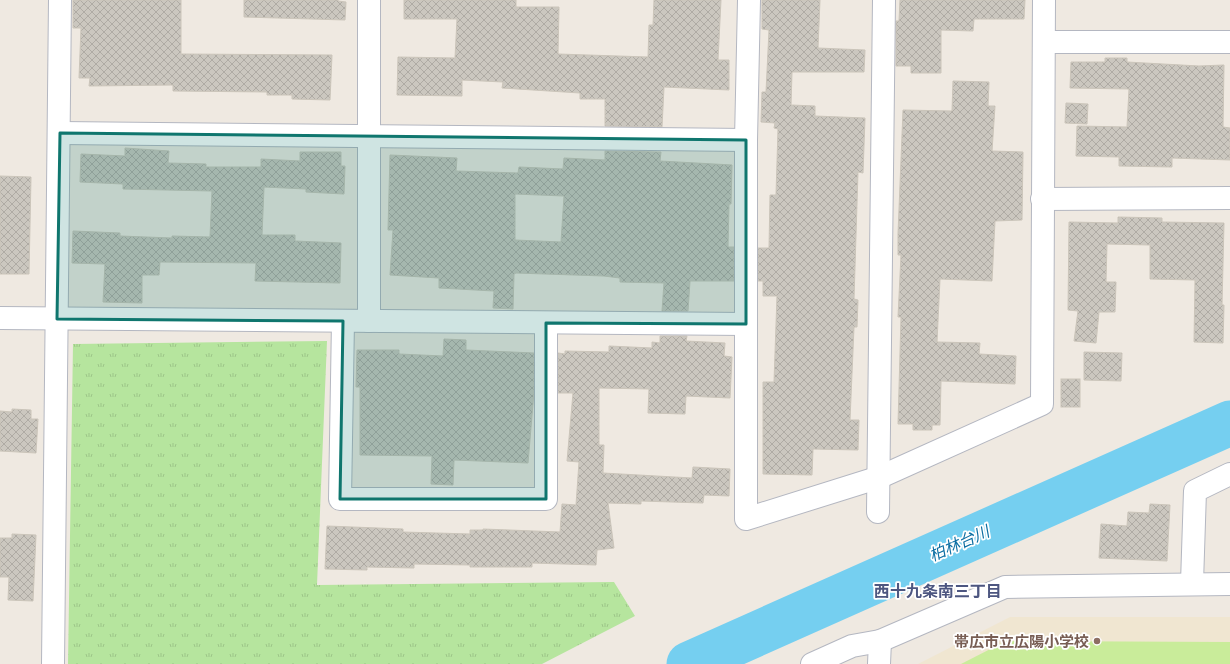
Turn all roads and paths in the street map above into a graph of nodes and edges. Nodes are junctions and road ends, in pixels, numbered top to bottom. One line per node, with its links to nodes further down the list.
1 (60, 0): 8 (street)
2 (368, 0): 9 (street)
3 (749, 0): 10 (street)
4 (884, 0): 20 (street)
5 (1044, 0): 6 (street)
6 (1044, 42): 7 (street); 12 (street)
7 (1230, 42)
8 (60, 133): 9 (street); 14 (street)
9 (369, 136): 10 (street); 16 (street)
10 (746, 140): 18 (street)
11 (1230, 198): 12 (street)
12 (1042, 199): 20 (street)
13 (0, 318): 14 (street)
14 (57, 319): 15 (street); 25 (street)
15 (343, 321): 16 (street); 17 (street)
16 (369, 322): 17 (street)
17 (546, 323): 18 (street)
18 (746, 324): 20 (street)
19 (1230, 474): 22 (street)
20 (880, 477): 21 (street)
21 (878, 512)
22 (1192, 583): 23 (street); 24 (street)
23 (1230, 584)
24 (880, 641): 26 (street); 27 (street)
25 (53, 664)
26 (812, 664)
27 (879, 664)

